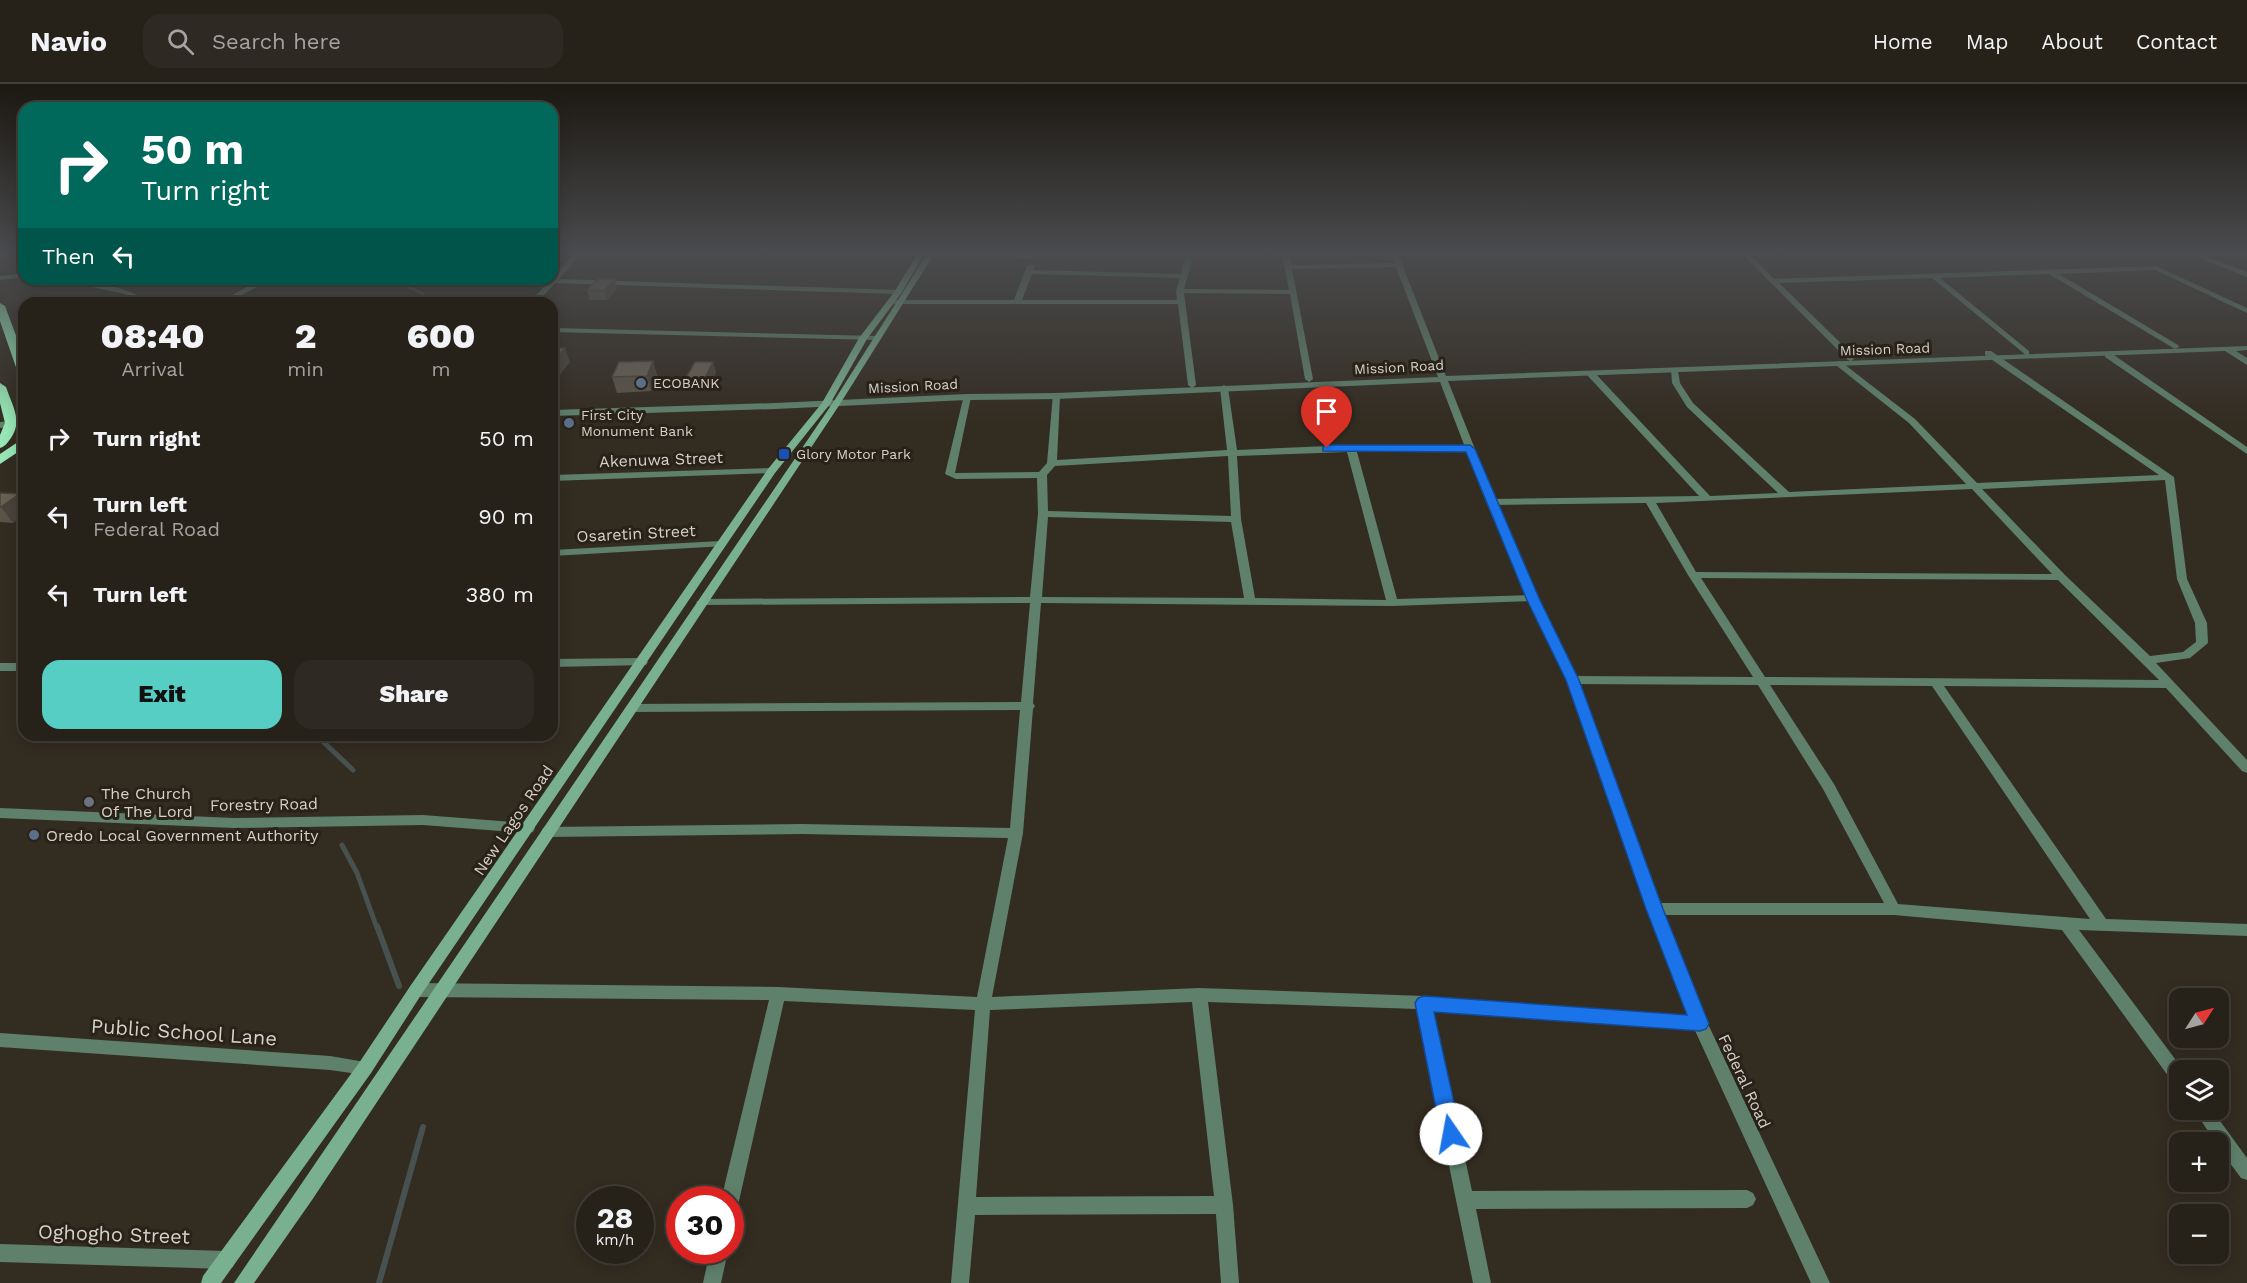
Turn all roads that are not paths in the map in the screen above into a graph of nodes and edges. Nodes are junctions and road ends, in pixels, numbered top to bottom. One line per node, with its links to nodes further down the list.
1 (1, 310): 19 (highway)
2 (887, 310): 11 (main road, New Lagos Road)
3 (892, 310): 12 (main road, New Lagos Road)
4 (1183, 310): 28 (street)
5 (1296, 310): 27 (street)
6 (1416, 310): 26 (street, Federal Road)
7 (1802, 310): 21 (street)
8 (1975, 310): 17 (street)
9 (2114, 310): 14 (street)
10 (558, 330): 11 (street)
11 (863, 338): 12 (street); 33 (main road, New Lagos Road)
12 (878, 338): 33 (main road, New Lagos Road)
13 (2247, 343): 14 (street, Mission Road)
14 (2175, 347): 17 (street, Mission Road)
15 (2247, 348): 16 (street, Mission Road)
16 (2227, 350): 18 (street, Mission Road); 22 (street)
17 (2026, 352): 20 (street, Mission Road)
18 (2109, 355): 20 (street, Mission Road); 42 (street)
19 (18, 356)
20 (1991, 356): 21 (street, Mission Road); 23 (street, Mission Road); 47 (street)
21 (1851, 358): 26 (street, Mission Road)
22 (2247, 362)
23 (1840, 364): 24 (street, Mission Road); 49 (street)
24 (1674, 371): 25 (street, Mission Road); 50 (street)
25 (1591, 374): 26 (street, Mission Road); 51 (street)
26 (1442, 376): 27 (street, Mission Road); 30 (street, Mission Road); 40 (street, Federal Road)
27 (1309, 379): 28 (street, Mission Road)
28 (1192, 385): 33 (street, Mission Road)
29 (0, 387): 36 (highway)
30 (1224, 388): 31 (street, Mission Road); 41 (street)
31 (1056, 396): 32 (street, Mission Road); 44 (street)
32 (967, 397): 33 (street, Mission Road); 46 (street)
33 (833, 401): 34 (street, Mission Road); 35 (street, Mission Road); 45 (main road, New Lagos Road); 62 (main road, New Lagos Road)
34 (558, 406)
35 (558, 413)
36 (12, 428): 37 (highway)
37 (0, 444)
38 (18, 446): 43 (highway)
39 (1351, 448): 40 (street); 41 (street); 64 (street)
40 (1470, 449): 53 (street, Federal Road)
41 (1232, 451): 44 (street); 55 (street)
42 (2247, 451)
43 (0, 460)
44 (1052, 463): 46 (street)
45 (771, 471): 48 (street, Akenuwa Street); 56 (main road, New Lagos Road)
46 (1042, 475): 54 (street)
47 (2169, 477): 49 (street); 65 (street)
48 (558, 478)
49 (1975, 488): 50 (street); 59 (street)
50 (1786, 495): 51 (street)
51 (1707, 499): 52 (street)
52 (1649, 500): 53 (street); 58 (street)
53 (1491, 502): 60 (street, Federal Road)
54 (1043, 514): 55 (street); 61 (street)
55 (1236, 519): 63 (street)
56 (721, 544): 57 (street, Osaretin Street); 66 (main road, New Lagos Road)
57 (558, 553)
58 (1694, 575): 59 (street); 71 (street)
59 (2061, 577): 65 (street)
60 (1533, 598): 64 (street); 70 (street, Federal Road)
61 (1035, 600): 62 (street); 63 (street); 74 (street)
62 (702, 602): 75 (main road, New Lagos Road)
63 (1250, 602): 64 (street)
64 (1392, 603)
65 (2147, 660): 73 (street)
66 (642, 662): 67 (street); 78 (main road, New Lagos Road)
67 (558, 663)
68 (0, 667): 69 (street)
69 (18, 667)
70 (1572, 680): 71 (street); 81 (street, Federal Road)
71 (1761, 681): 72 (street); 82 (street)
72 (1935, 682): 73 (street); 84 (street)
73 (2169, 684): 76 (street)
74 (1029, 706): 75 (street); 80 (street)
75 (630, 708): 79 (main road, New Lagos Road)
76 (2247, 768)
77 (0, 813): 78 (street, Forestry Road)
78 (528, 828): 86 (main road, New Lagos Road)
79 (549, 832): 80 (street); 87 (main road, New Lagos Road)
80 (1016, 833): 91 (street)
81 (1654, 909): 82 (street); 92 (street, Federal Road)
82 (1894, 909): 83 (street)
83 (2066, 924): 84 (street); 94 (street)
84 (2102, 925): 85 (street)
85 (2247, 930)
86 (416, 990): 87 (street); 95 (main road, New Lagos Road)
87 (442, 990): 88 (street); 107 (main road, New Lagos Road)
88 (778, 994): 91 (street); 98 (street)
89 (1199, 995): 90 (street); 91 (street); 101 (street)
90 (1424, 1003): 92 (street); 100 (street)
91 (982, 1004): 102 (street)
92 (1700, 1024): 112 (street, Federal Road)
93 (0, 1040): 95 (street, Public School Lane)
94 (2169, 1064)
95 (365, 1068): 104 (main road, New Lagos Road)
96 (2209, 1120): 97 (street)
97 (2247, 1172)
98 (733, 1186)
99 (1748, 1199): 100 (street)
100 (1464, 1200): 111 (street)
101 (1224, 1205): 102 (street); 110 (street)
102 (966, 1206): 109 (street)
103 (0, 1253): 104 (street, Oghogho Street)
104 (226, 1260): 106 (main road, New Lagos Road)
105 (716, 1264): 108 (street)
106 (210, 1283)
107 (243, 1283)
108 (712, 1283)
109 (960, 1283)
110 (1230, 1283)
111 (1482, 1283)
112 (1821, 1283)

